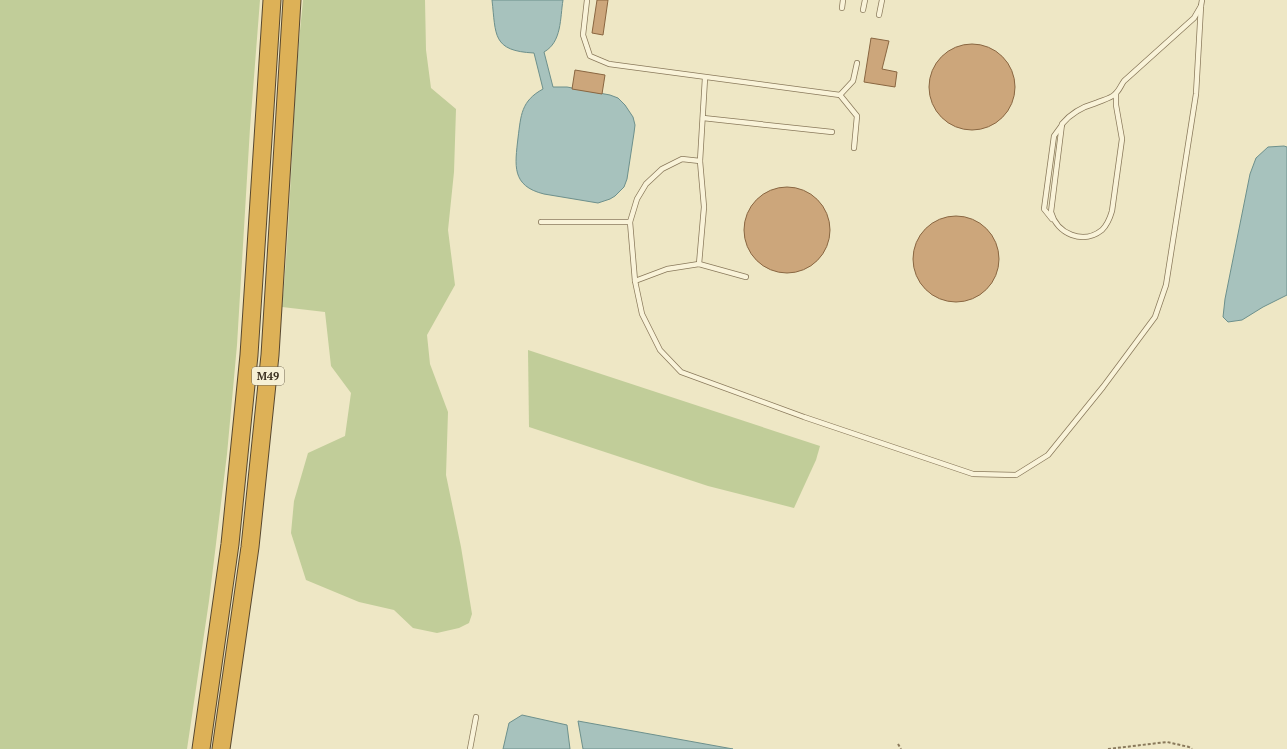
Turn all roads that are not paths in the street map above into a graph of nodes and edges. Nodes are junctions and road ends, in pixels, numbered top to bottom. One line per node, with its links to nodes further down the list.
1 (272, 0): 28 (highway, M49)
2 (292, 0): 29 (highway, M49)
3 (587, 0): 13 (lane)
4 (843, 0): 9 (lane)
5 (865, 0): 10 (lane)
6 (882, 0): 11 (lane)
7 (1202, 0): 8 (lane)
8 (1201, 6): 14 (lane); 26 (lane)
9 (842, 8)
10 (863, 10)
11 (879, 15)
12 (857, 63): 15 (lane)
13 (705, 78): 15 (lane); 16 (lane)
14 (1116, 94): 17 (lane); 23 (lane)
15 (840, 95): 19 (lane)
16 (703, 118): 18 (lane); 20 (lane)
17 (1062, 124): 23 (lane); 23 (lane)
18 (832, 132)
19 (854, 148)
20 (700, 161): 22 (lane); 24 (lane)
21 (541, 222): 22 (lane)
22 (630, 222): 26 (lane)
23 (1056, 224)
24 (699, 264): 25 (lane); 26 (lane)
25 (746, 278)
26 (635, 281)
27 (476, 717): 30 (lane)
28 (201, 749)
29 (221, 749)
30 (470, 749)

